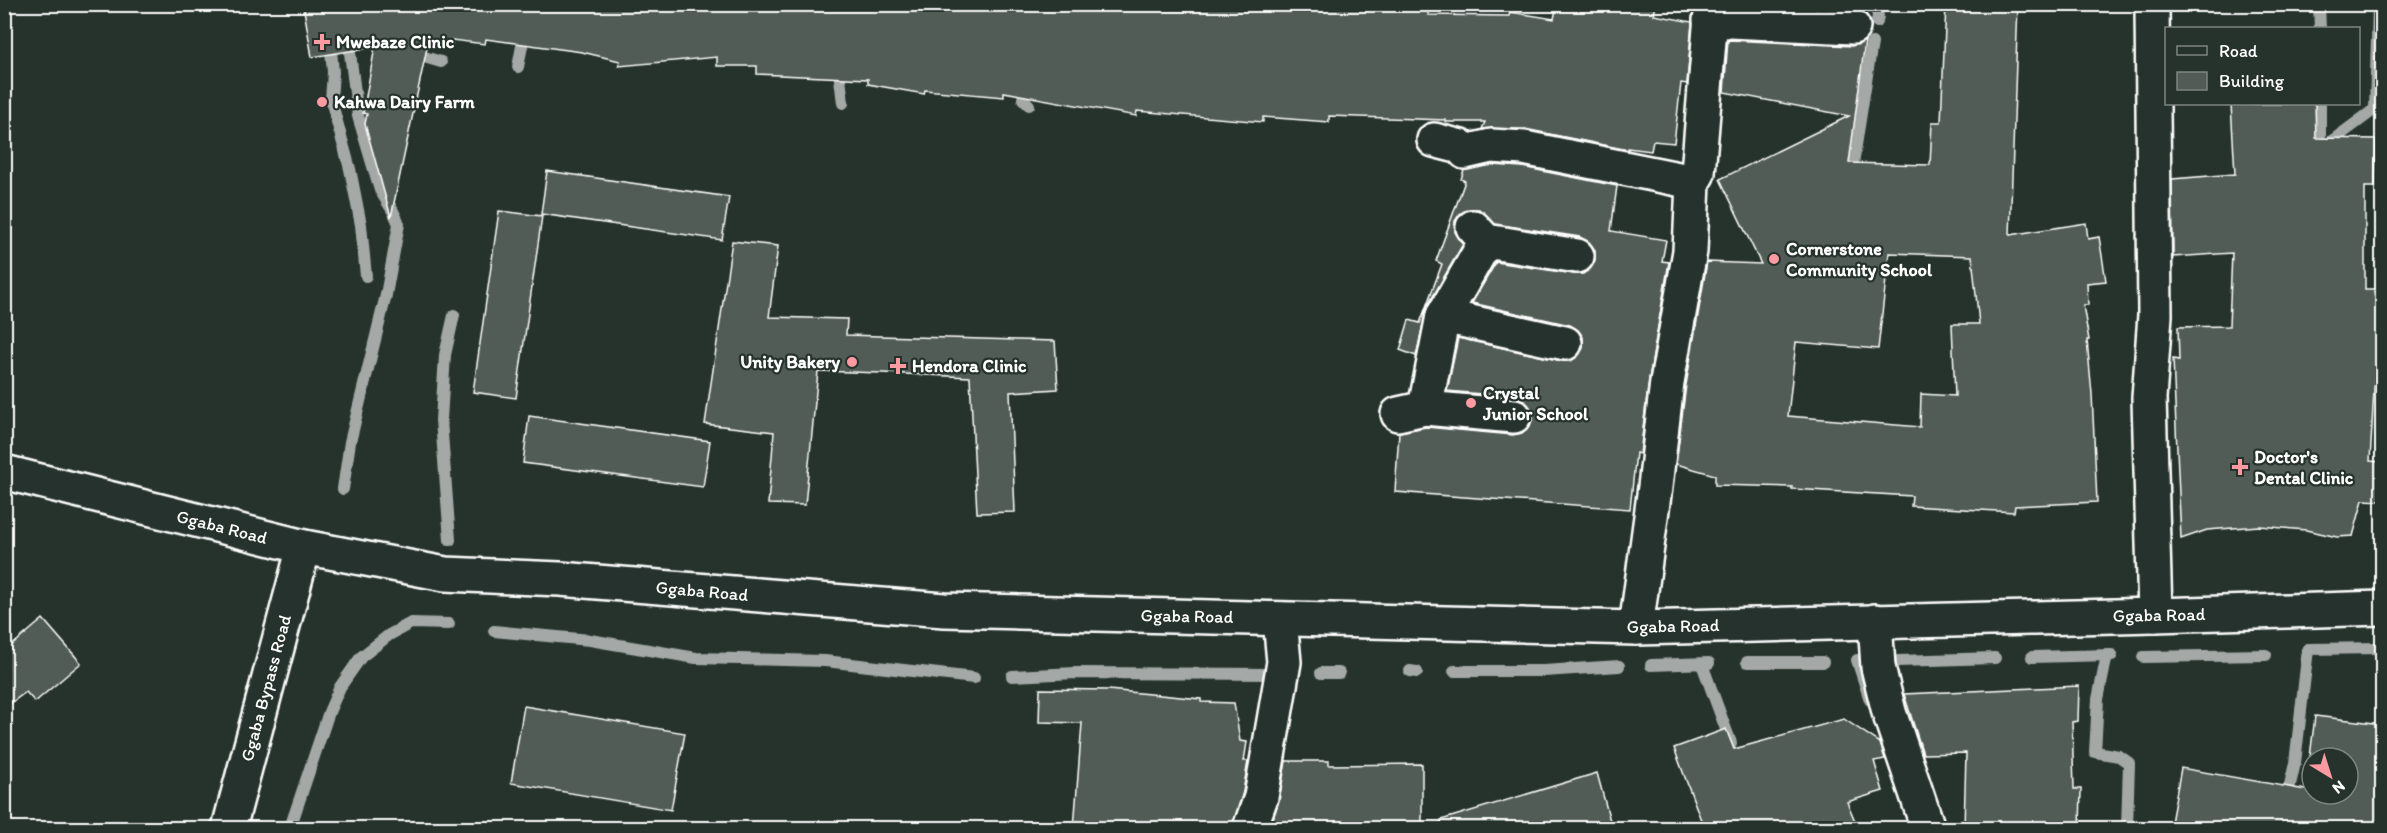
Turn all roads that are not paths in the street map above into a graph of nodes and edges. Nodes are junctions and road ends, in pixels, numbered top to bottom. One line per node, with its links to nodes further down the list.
1 (2152, 4): 13 (street)
2 (1711, 12): 3 (street); 5 (street)
3 (1853, 27)
4 (1434, 140): 5 (street)
5 (1692, 182): 16 (street)
6 (1578, 256): 7 (street)
7 (1443, 316): 8 (street); 9 (street)
8 (1565, 343)
9 (1514, 416)
10 (4, 472): 11 (street, Ggaba Road)
11 (304, 547): 14 (street, Ggaba Road); 17 (street, Ggaba Bypass Road)
12 (2382, 608): 13 (street, Ggaba Road)
13 (2155, 615): 15 (street, Ggaba Road)
14 (1280, 619): 16 (street, Ggaba Road); 18 (street)
15 (1875, 621): 16 (street, Ggaba Road); 19 (street)
16 (1636, 628)
17 (229, 828)
18 (1250, 828)
19 (1928, 828)

